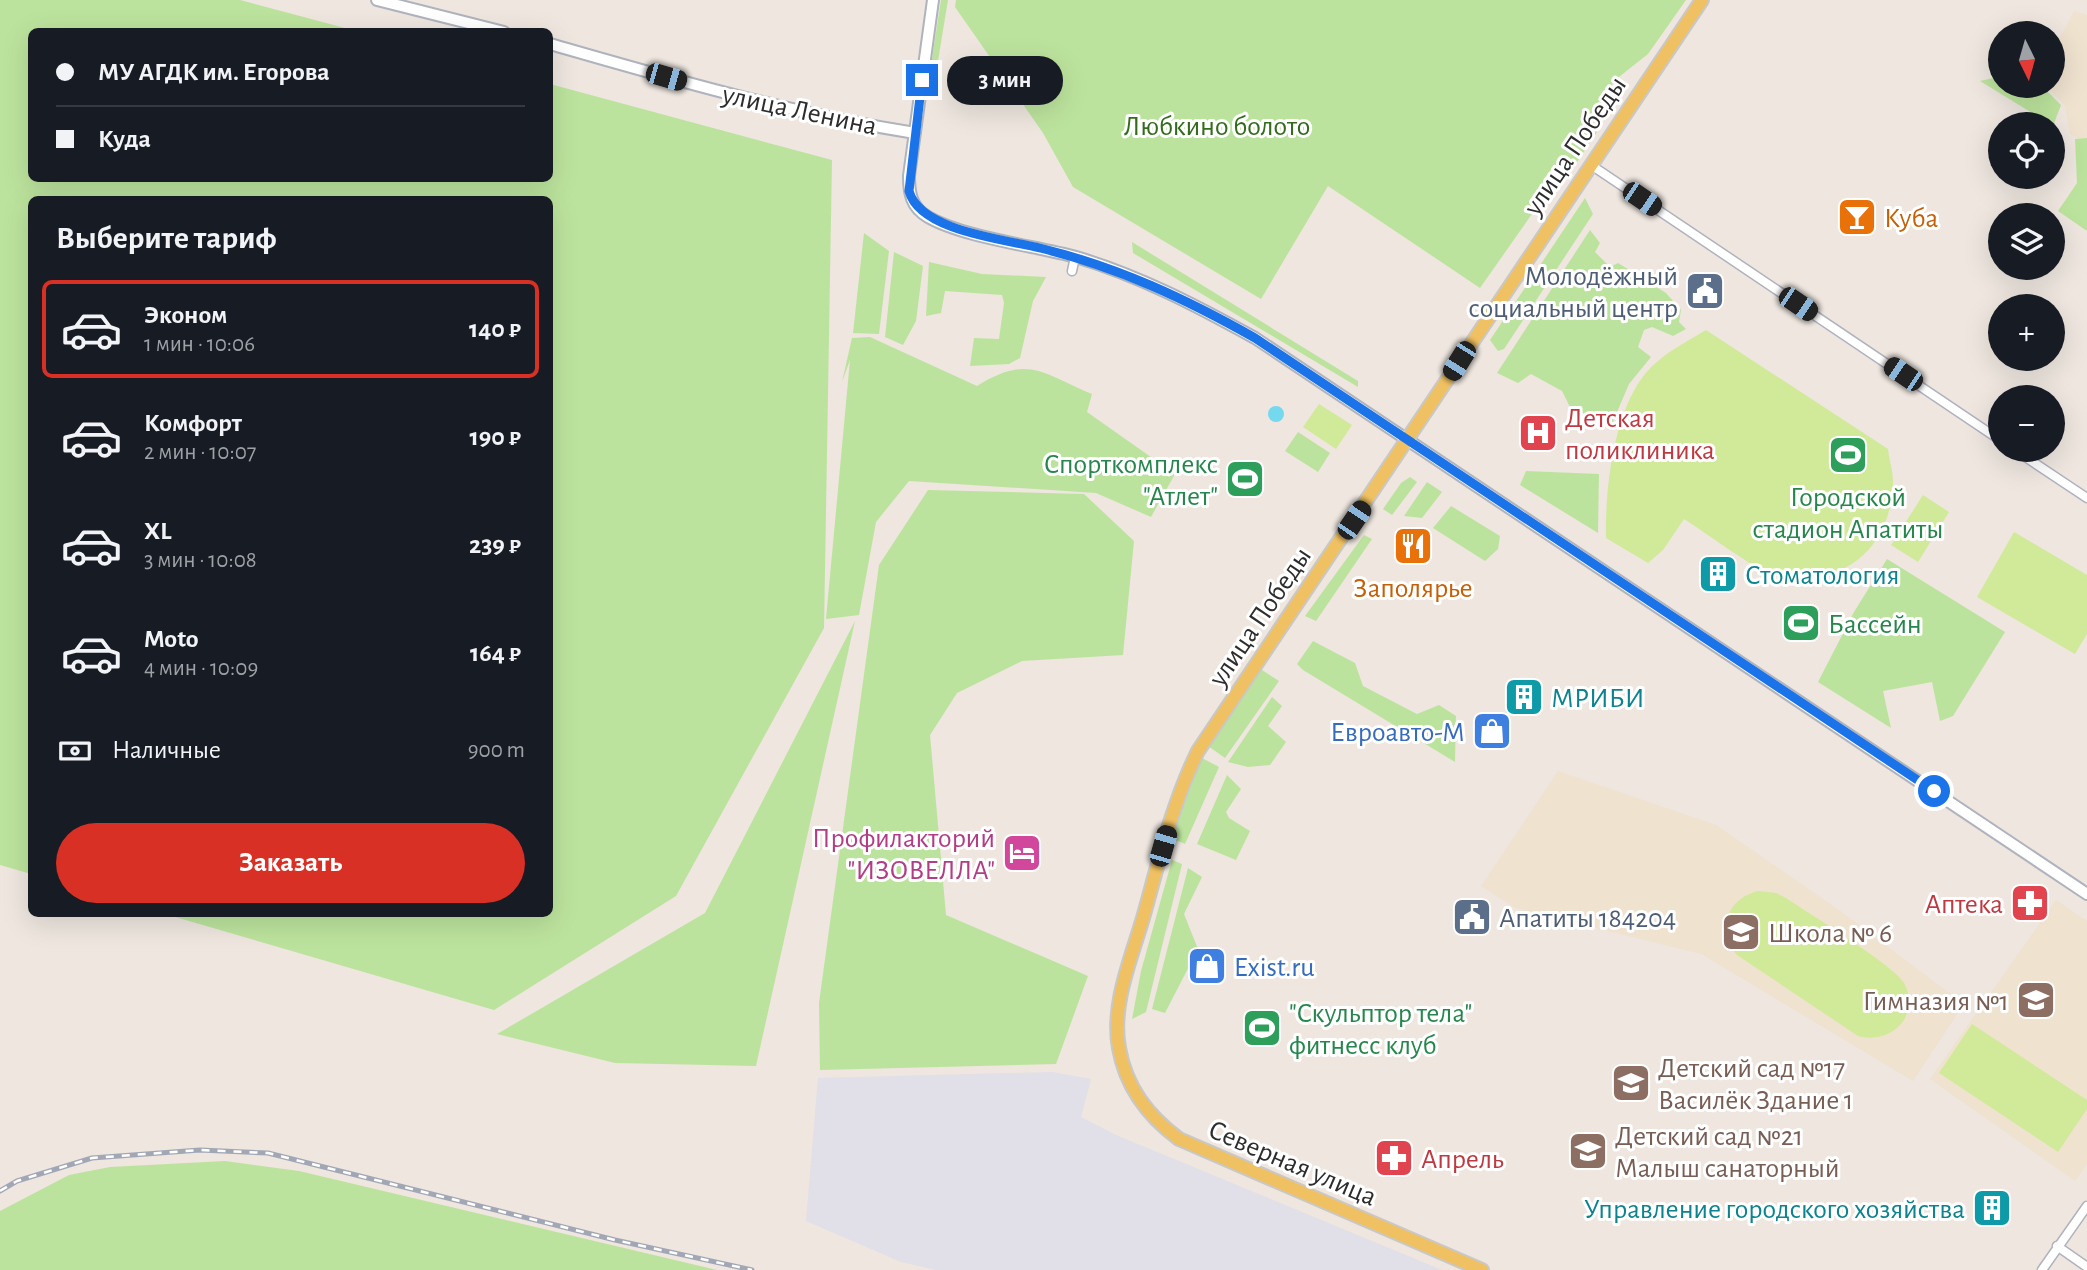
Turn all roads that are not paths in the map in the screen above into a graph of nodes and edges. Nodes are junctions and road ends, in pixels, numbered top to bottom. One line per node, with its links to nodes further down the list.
1 (377, 0): 4 (street)
2 (933, 0): 6 (street)
3 (1702, 0): 7 (main road, улица Победы)
4 (488, 28)
5 (553, 45): 6 (street, улица Ленина)
6 (915, 133): 8 (street, улица Ленина)
7 (1591, 165): 10 (street); 11 (main road, улица Победы)
8 (1074, 257): 9 (street); 11 (street, улица Ленина)
9 (1072, 271)
10 (1988, 432)
11 (1409, 440): 14 (street, улица Ленина); 15 (main road, улица Победы)
12 (2033, 462): 13 (street)
13 (2087, 498)
14 (2087, 894)
15 (1121, 1057): 19 (main road, Северная улица)
16 (2087, 1206): 17 (street)
17 (2057, 1246): 18 (street); 20 (street)
18 (2087, 1267)
19 (1482, 1270)
20 (2042, 1270)

